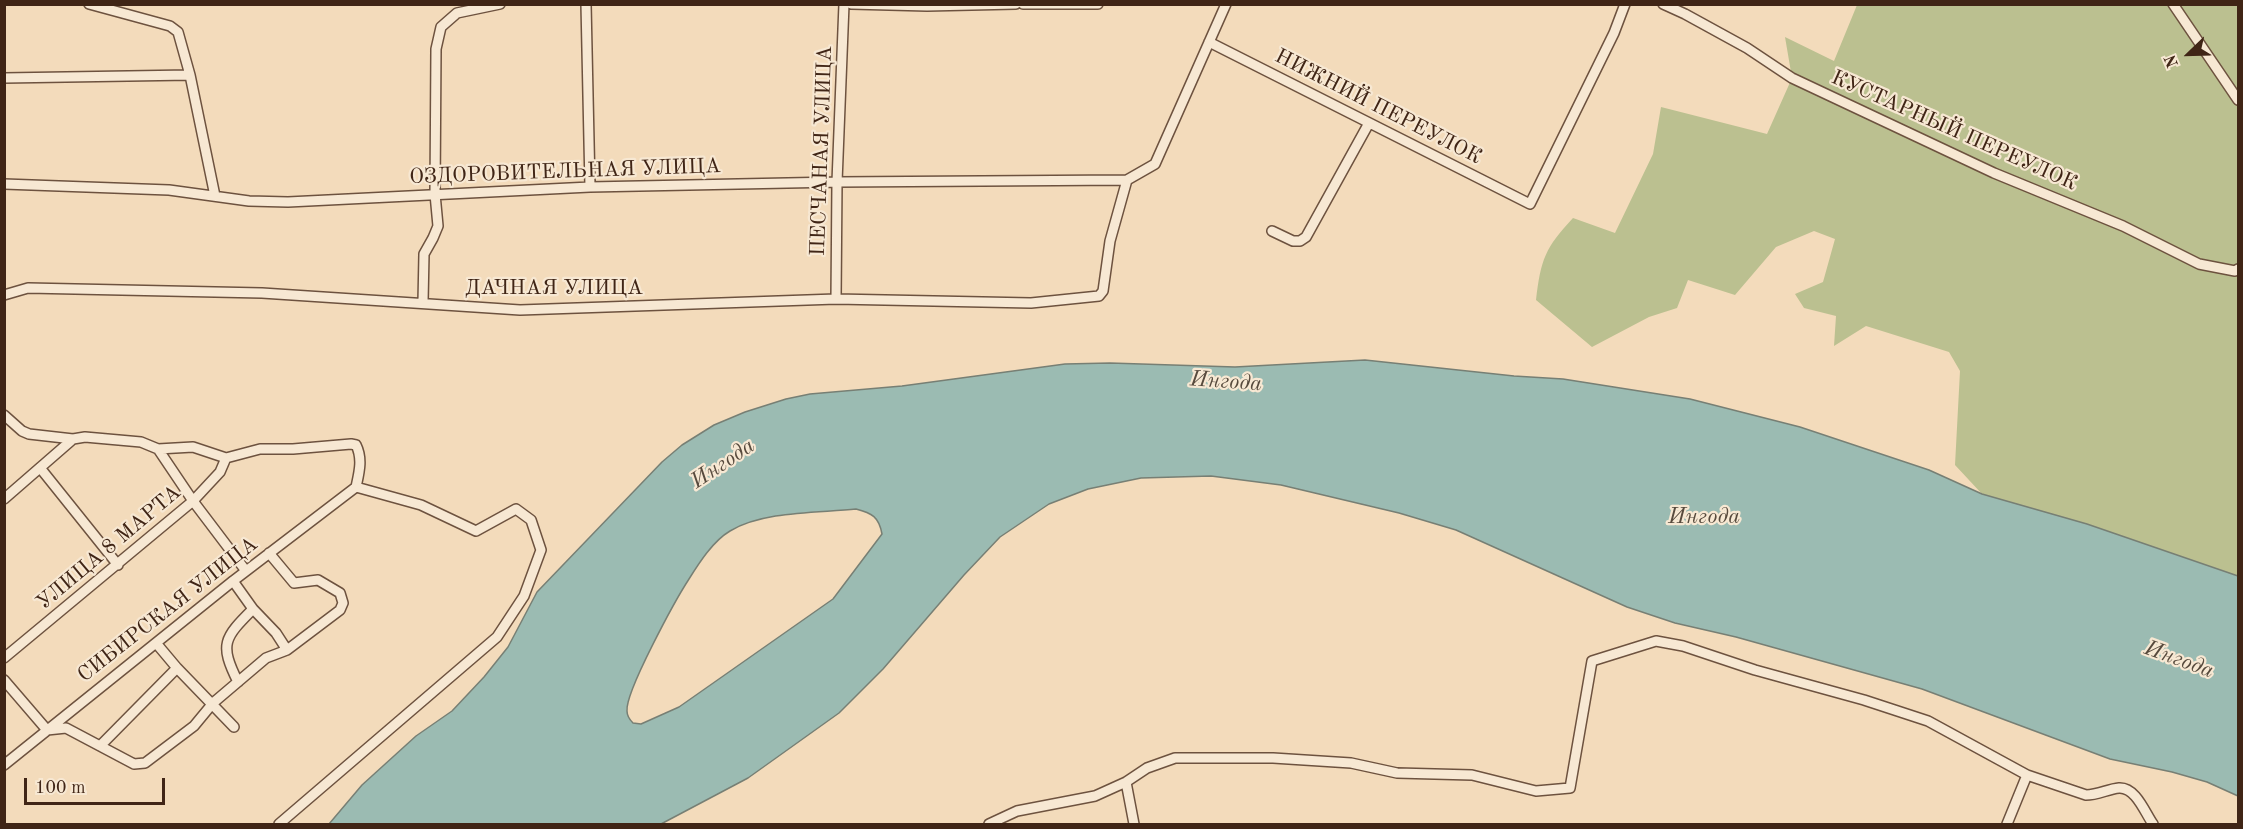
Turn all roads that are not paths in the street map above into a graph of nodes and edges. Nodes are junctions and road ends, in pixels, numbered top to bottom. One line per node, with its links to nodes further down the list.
1 (89, 4): 15 (street)
2 (501, 4): 23 (street)
3 (586, 4): 22 (street)
4 (844, 4): 20 (street, ПЕСЧАНАЯ УЛИЦА)
5 (851, 4): 13 (street)
6 (1016, 4): 13 (street)
7 (1023, 4): 8 (street)
8 (1098, 4)
9 (1226, 4): 14 (street)
10 (1625, 4): 18 (street, НИЖНИЙ ПЕРЕУЛОК)
11 (1662, 4): 26 (street, КУСТАРНЫЙ ПЕРЕУЛОК)
12 (2173, 4): 17 (street)
13 (927, 5)
14 (1209, 42): 18 (street, НИЖНИЙ ПЕРЕУЛОК); 19 (street)
15 (190, 75): 16 (street); 24 (street)
16 (4, 78)
17 (2238, 100)
18 (1370, 123): 25 (street)
19 (1127, 180): 20 (street, ОЗДОРОВИТЕЛЬНАЯ УЛИЦА); 28 (street, ДАЧНАЯ УЛИЦА)
20 (837, 182): 22 (street, ОЗДОРОВИТЕЛЬНАЯ УЛИЦА); 28 (street, ПЕСЧАНАЯ УЛИЦА)
21 (4, 184): 24 (street, ОЗДОРОВИТЕЛЬНАЯ УЛИЦА)
22 (590, 188): 23 (street, ОЗДОРОВИТЕЛЬНАЯ УЛИЦА)
23 (435, 194): 24 (street, ОЗДОРОВИТЕЛЬНАЯ УЛИЦА); 29 (street)
24 (215, 196)
25 (1272, 231)
26 (2238, 269)
27 (4, 295): 29 (street, ДАЧНАЯ УЛИЦА)
28 (836, 299): 29 (street, ДАЧНАЯ УЛИЦА)
29 (423, 302)
30 (4, 415): 31 (street)
31 (74, 439): 32 (street); 34 (street)
32 (158, 449): 33 (street); 37 (street)
33 (226, 458): 35 (street); 37 (street, УЛИЦА 8 МАРТА)
34 (41, 469): 36 (street); 39 (street)
35 (356, 487): 38 (street, СИБИРСКАЯ УЛИЦА); 56 (street)
36 (4, 499)
37 (193, 501): 39 (street, УЛИЦА 8 МАРТА); 40 (street)
38 (269, 553): 40 (street, СИБИРСКАЯ УЛИЦА); 44 (street)
39 (118, 565): 45 (street, УЛИЦА 8 МАРТА)
40 (246, 571): 41 (street, СИБИРСКАЯ УЛИЦА)
41 (233, 581): 42 (street); 43 (street, СИБИРСКАЯ УЛИЦА)
42 (253, 609): 44 (street); 48 (street)
43 (156, 643): 46 (street); 51 (street, СИБИРСКАЯ УЛИЦА)
44 (286, 650): 48 (street)
45 (4, 658)
46 (177, 668): 49 (street); 52 (street)
47 (4, 680): 51 (street)
48 (238, 682): 49 (street)
49 (213, 704): 50 (street); 52 (street)
50 (234, 727)
51 (47, 730): 52 (street); 53 (street, СИБИРСКАЯ УЛИЦА)
52 (100, 746)
53 (4, 765)
54 (2027, 775): 55 (street); 59 (street); 60 (street)
55 (1126, 782): 57 (street); 58 (street)
56 (279, 825)
57 (989, 825)
58 (1134, 825)
59 (2007, 825)
60 (2153, 825)

